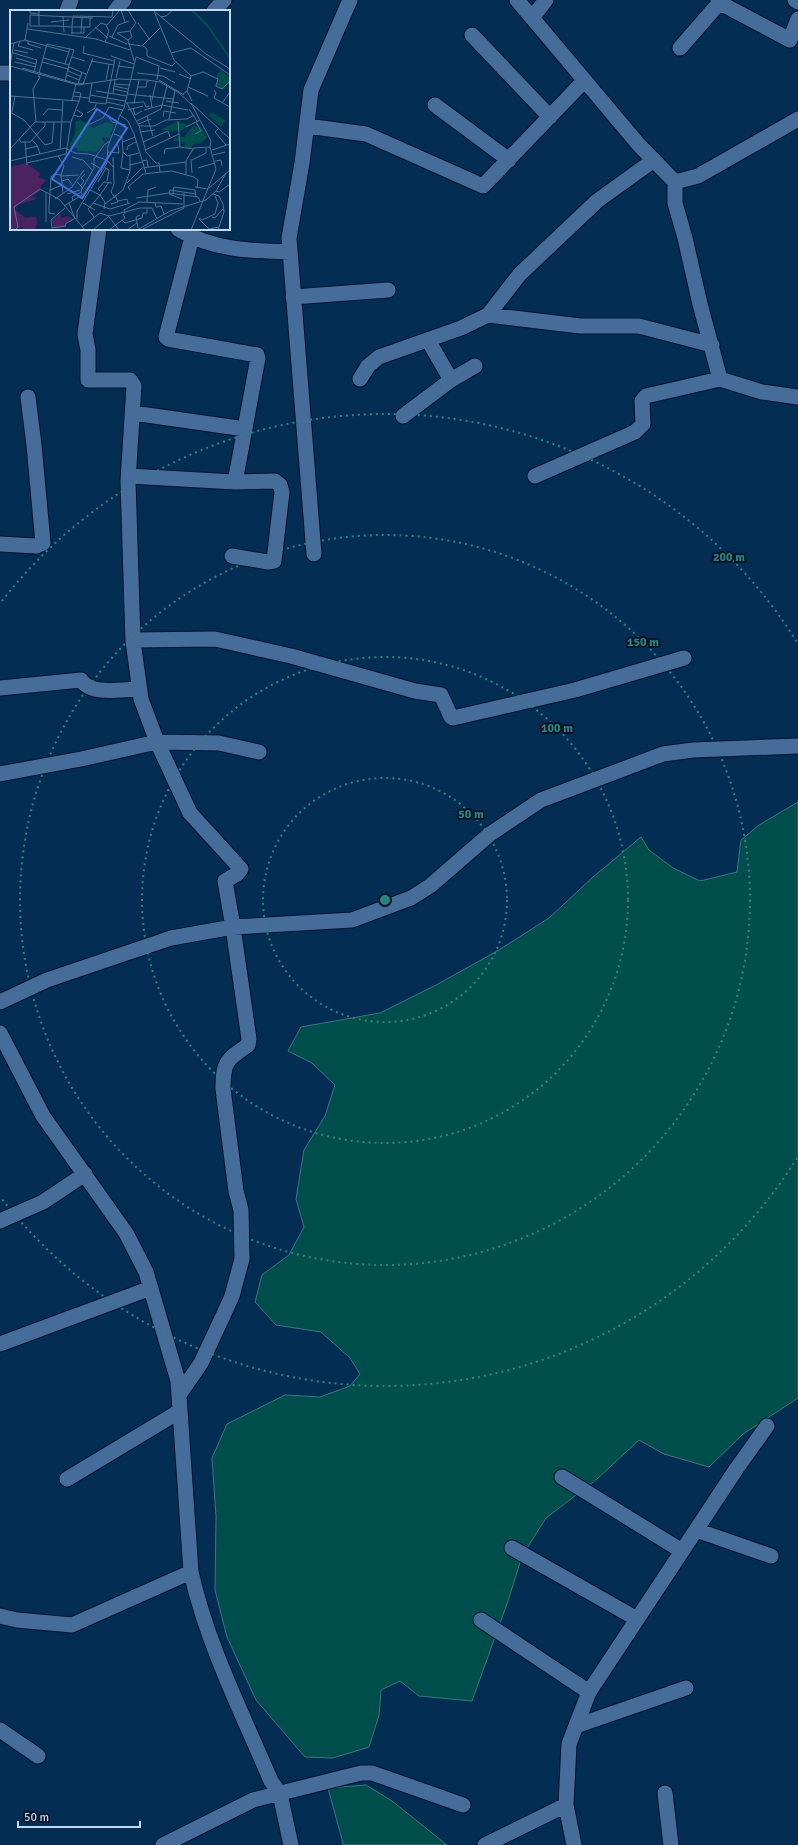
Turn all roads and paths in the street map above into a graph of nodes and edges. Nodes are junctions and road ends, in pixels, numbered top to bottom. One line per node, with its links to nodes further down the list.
1 (71, 0): 10 (street)
2 (124, 0): 11 (street)
3 (224, 0): 12 (street)
4 (350, 0): 23 (street)
5 (518, 0): 13 (street)
6 (546, 0): 13 (street)
7 (796, 0): 9 (street)
8 (719, 1): 14 (street); 16 (street)
9 (798, 2)
10 (66, 10)
11 (116, 10)
12 (215, 10)
13 (532, 18): 19 (street)
14 (798, 19)
15 (472, 35): 21 (street)
16 (680, 48)
17 (10, 72): 18 (street)
18 (0, 73)
19 (584, 81): 21 (street); 25 (street)
20 (435, 105): 24 (street)
21 (550, 117): 24 (street)
22 (798, 119): 26 (street)
23 (307, 126): 24 (street); 30 (street)
24 (509, 160)
25 (654, 160): 26 (street); 33 (street)
26 (675, 182): 35 (street)
27 (99, 230): 42 (street)
28 (180, 230): 29 (street)
29 (192, 237): 30 (street); 44 (street)
30 (290, 252): 32 (street)
31 (388, 290): 32 (street)
32 (293, 297): 49 (street)
33 (488, 314): 34 (street); 35 (street)
34 (428, 340): 37 (street); 39 (street)
35 (712, 345): 38 (street)
36 (475, 366): 39 (street)
37 (360, 379)
38 (720, 379): 41 (street); 46 (street)
39 (451, 380): 43 (street)
40 (28, 397): 48 (street)
41 (798, 397)
42 (133, 413): 44 (street); 45 (street)
43 (403, 416)
44 (245, 429): 47 (street)
45 (129, 476): 47 (street); 51 (street)
46 (535, 476)
47 (235, 482): 50 (street)
48 (0, 544)
49 (314, 554)
50 (232, 556)
51 (133, 640): 52 (street); 54 (street)
52 (684, 658)
53 (0, 688): 54 (street)
54 (139, 689): 55 (street)
55 (157, 742): 57 (street); 58 (street); 59 (street)
56 (798, 746): 59 (street)
57 (259, 752)
58 (0, 774)
59 (233, 927): 60 (street); 66 (street)
60 (0, 1002)
61 (0, 1033): 62 (street)
62 (85, 1174): 63 (street); 64 (street)
63 (0, 1221)
64 (150, 1288): 65 (street); 66 (street)
65 (0, 1344)
66 (179, 1395): 67 (street)
67 (180, 1411): 70 (street); 75 (street)
68 (767, 1426): 71 (street)
69 (562, 1477): 73 (street)
70 (67, 1479)
71 (696, 1530): 73 (street); 74 (street)
72 (512, 1548): 77 (street)
73 (682, 1551): 77 (street)
74 (770, 1556)
75 (191, 1572): 76 (street); 85 (street)
76 (0, 1616)
77 (637, 1619): 80 (street)
78 (481, 1620): 80 (street)
79 (686, 1688): 81 (street)
80 (589, 1692): 81 (street)
81 (576, 1726): 87 (street)
82 (0, 1730): 83 (street)
83 (38, 1756)
84 (665, 1793): 92 (street)
85 (280, 1794): 86 (street); 88 (street); 89 (street)
86 (463, 1805)
87 (566, 1805): 90 (street); 91 (street)
88 (163, 1845)
89 (291, 1845)
90 (484, 1845)
91 (574, 1845)
92 (671, 1845)

